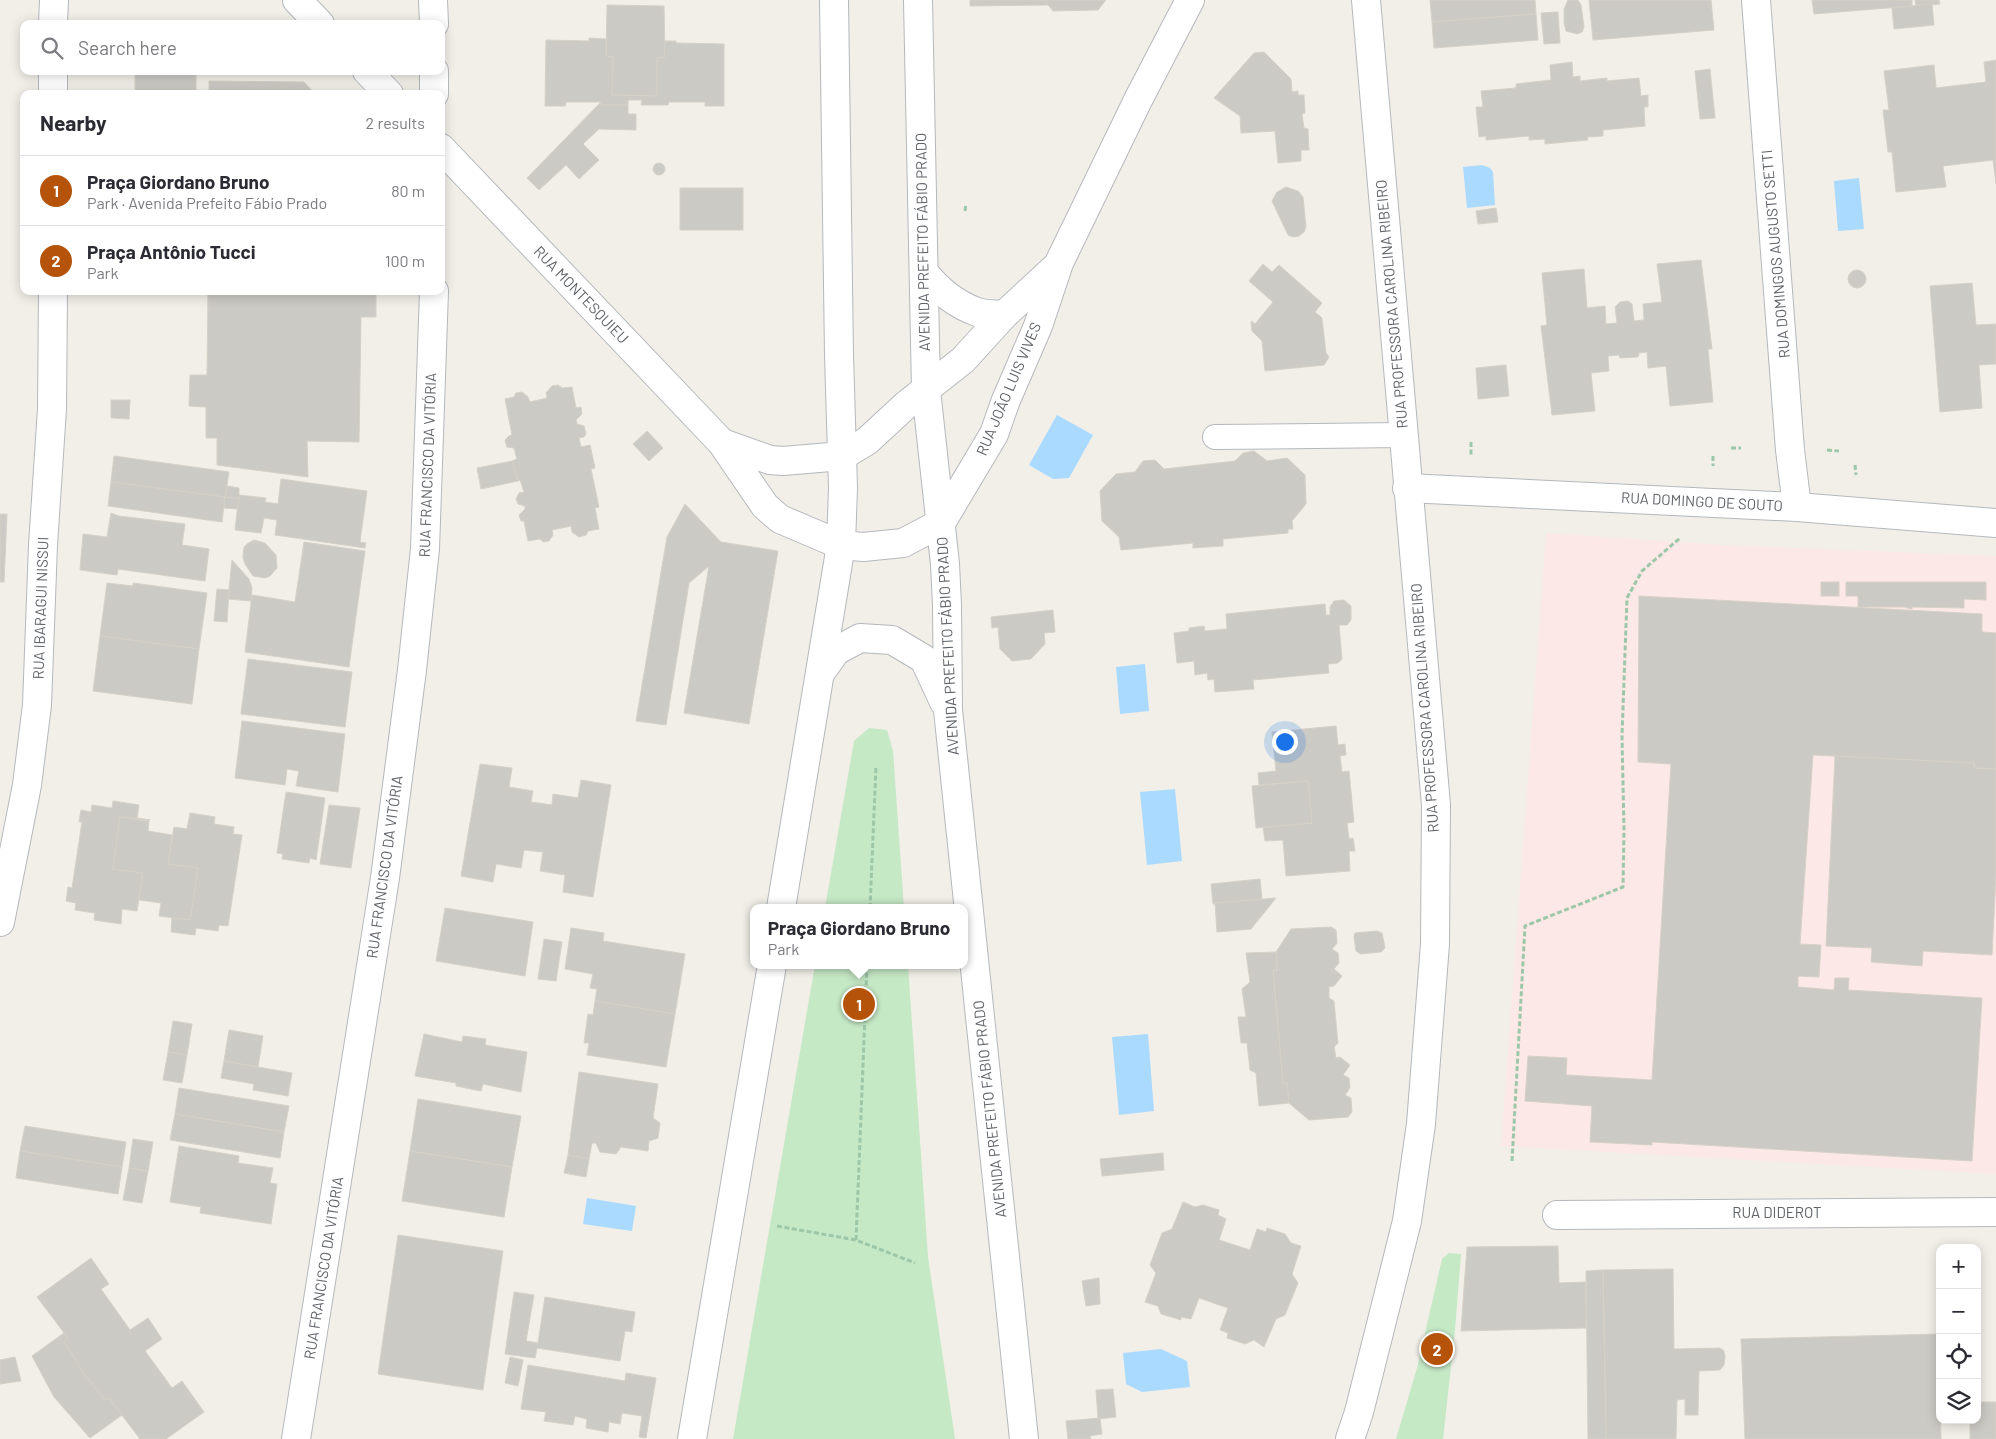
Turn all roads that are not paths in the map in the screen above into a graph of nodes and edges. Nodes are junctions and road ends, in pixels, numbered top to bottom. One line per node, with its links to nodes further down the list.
1 (54, 0): 9 (street)
2 (297, 0): 10 (street)
3 (433, 0): 11 (street)
4 (834, 0): 28 (street)
5 (918, 0): 20 (street, AVENIDA PREFEITO FÁBIO PRADO)
6 (1190, 0): 19 (street, RUA JOÃO LUIS VIVES)
7 (1366, 0): 25 (street, RUA PROFESSORA CAROLINA RIBEIRO)
8 (1756, 0): 30 (street, RUA DOMINGOS AUGUSTO SETTI)
9 (53, 20)
10 (316, 20)
11 (434, 20)
12 (53, 75): 15 (street)
13 (371, 75): 16 (street)
14 (434, 75): 17 (street)
15 (53, 90)
16 (385, 90)
17 (434, 90)
18 (445, 152): 27 (street, RUA MONTESQUIEU)
19 (1060, 264): 23 (street, RUA JOÃO LUIS VIVES); 32 (street, RUA JOÃO LUIS VIVES)
20 (924, 272): 23 (street); 24 (street, AVENIDA PREFEITO FÁBIO PRADO)
21 (53, 295): 37 (street, RUA IBARAGUI NISSUI)
22 (434, 295): 41 (street, RUA FRANCISCO DA VITÓRIA)
23 (1004, 315): 24 (street, RUA JOÃO LUIS VIVES)
24 (926, 390): 28 (street, RUA JOÃO LUIS VIVES); 32 (street, AVENIDA PREFEITO FÁBIO PRADO)
25 (1403, 435): 26 (lane); 29 (street, RUA PROFESSORA CAROLINA RIBEIRO)
26 (1215, 437)
27 (722, 442): 28 (street, RUA MONTESQUIEU); 33 (street, RUA MONTESQUIEU)
28 (842, 456): 33 (street)
29 (1408, 488): 30 (street, RUA DOMINGO DE SOUTO); 44 (street, RUA PROFESSORA CAROLINA RIBEIRO)
30 (1798, 507): 31 (street, RUA DOMINGO DE SOUTO)
31 (1996, 522)
32 (942, 523): 33 (street); 35 (street, AVENIDA PREFEITO FÁBIO PRADO)
33 (841, 545): 34 (street)
34 (821, 672): 35 (street); 36 (street)
35 (948, 710): 43 (street, AVENIDA PREFEITO FÁBIO PRADO)
36 (782, 904)
37 (0, 922)
38 (771, 969): 42 (street)
39 (1996, 1212): 40 (street, RUA DIDEROT)
40 (1557, 1215)
41 (296, 1439)
42 (692, 1439)
43 (1024, 1439)
44 (1350, 1439)

